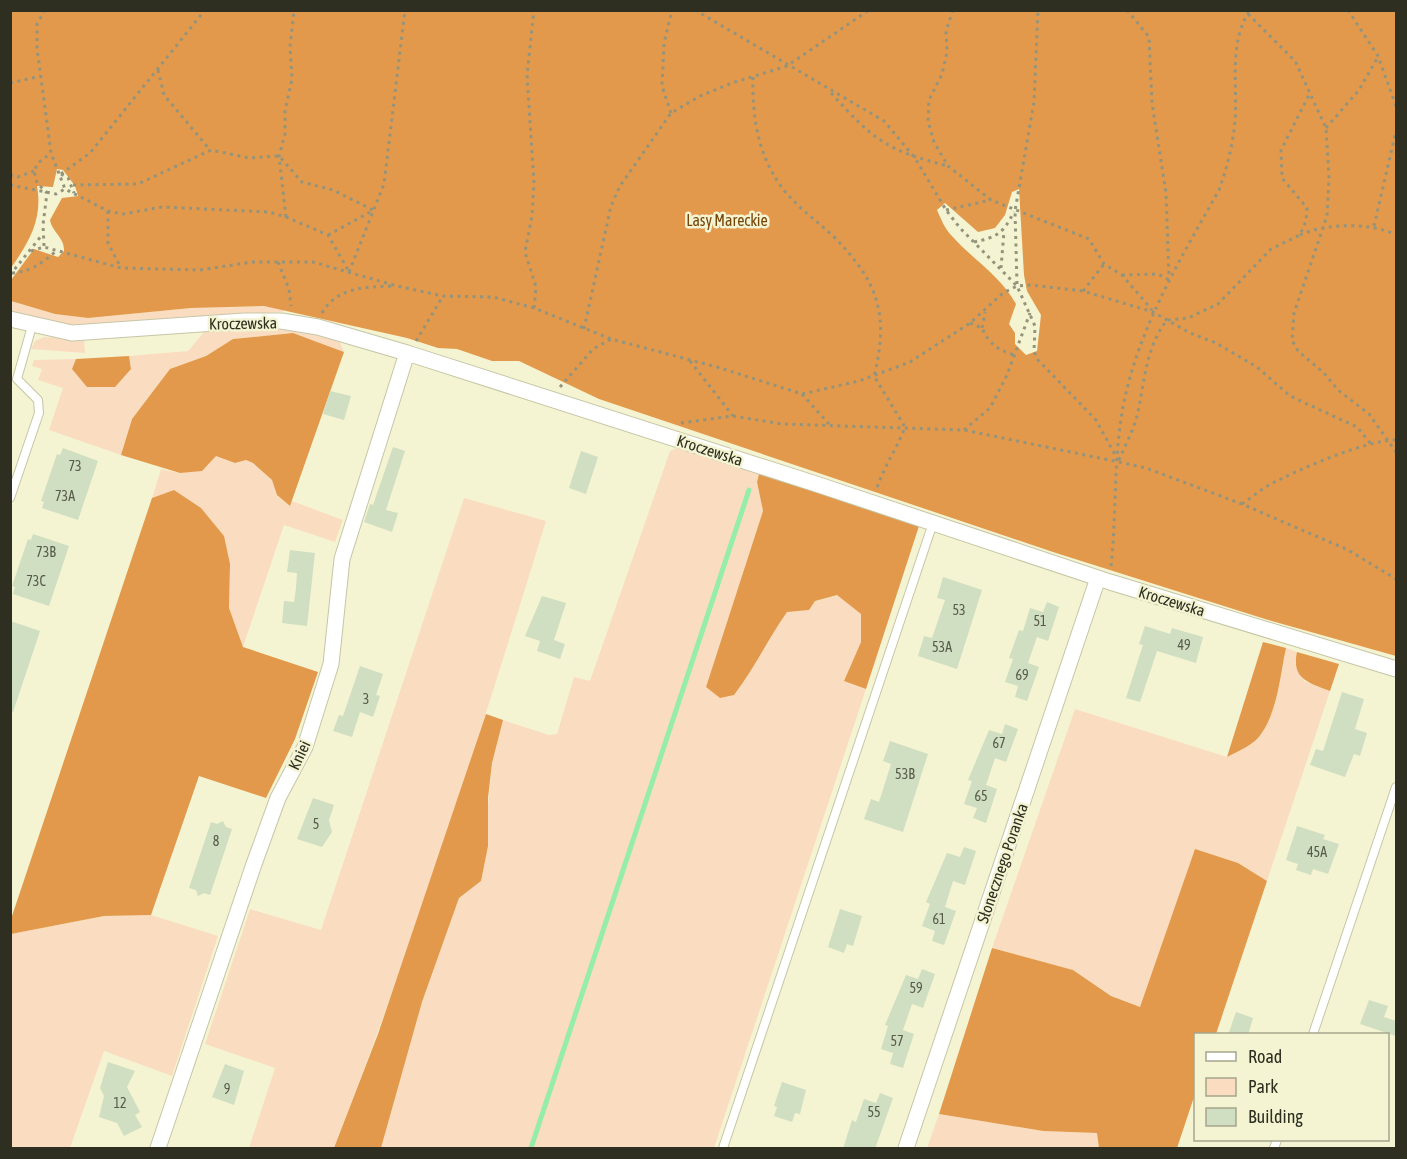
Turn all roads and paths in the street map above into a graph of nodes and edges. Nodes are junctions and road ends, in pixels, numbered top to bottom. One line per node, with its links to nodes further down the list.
1 (45, 10): 17 (path)
2 (205, 10): 16 (path)
3 (294, 10): 28 (path)
4 (405, 10): 40 (path)
5 (534, 10): 68 (path)
6 (672, 10): 23 (path)
7 (695, 10): 15 (path)
8 (869, 10): 15 (path)
9 (953, 10): 30 (path)
10 (1038, 10): 43 (path)
11 (1127, 10): 63 (path)
12 (1348, 10): 14 (path)
13 (1249, 12): 21 (path); 63 (path)
14 (1378, 56): 22 (path); 24 (path)
15 (787, 66): 18 (path); 20 (path)
16 (158, 70): 26 (path); 32 (path)
17 (41, 76): 19 (path); 27 (path)
18 (753, 76): 23 (path); 84 (path)
19 (10, 83)
20 (830, 91): 29 (path); 29 (path)
21 (1310, 93): 24 (path); 49 (path)
22 (1396, 106)
23 (671, 113): 79 (path)
24 (1326, 128): 46 (path)
25 (1396, 131): 45 (path)
26 (211, 150): 28 (path); 35 (path)
27 (51, 153): 31 (path); 32 (path)
28 (279, 156): 40 (path); 44 (path)
29 (915, 158): 30 (path); 41 (path)
30 (948, 166): 39 (path)
31 (34, 171): 33 (path); 37 (path)
32 (61, 174): 35 (path); 36 (path)
33 (10, 175)
34 (10, 185): 37 (path)
35 (73, 185): 38 (path)
36 (65, 189): 37 (path); 38 (path)
37 (47, 193): 48 (path)
38 (74, 193): 42 (path)
39 (991, 200): 41 (path); 43 (path)
40 (374, 210): 51 (path); 60 (path)
41 (946, 210): 52 (path)
42 (108, 211): 44 (path); 58 (path)
43 (1015, 211): 47 (path); 57 (path); 65 (path)
44 (286, 217): 51 (path)
45 (1374, 226): 46 (path); 50 (path)
46 (1322, 230): 49 (path); 92 (path)
47 (1004, 231): 52 (path); 59 (path)
48 (42, 235): 53 (path); 54 (path)
49 (1300, 235): 73 (path)
50 (1396, 235)
51 (328, 236): 60 (path)
52 (974, 242): 59 (path)
53 (45, 247): 54 (path); 55 (path)
54 (31, 251): 61 (path)
55 (55, 252): 58 (path); 61 (path)
56 (278, 262): 58 (path); 60 (path); 74 (path)
57 (1104, 264): 62 (path); 66 (path)
58 (121, 268)
59 (1001, 268): 65 (path)
60 (350, 272): 64 (path)
61 (11, 274)
62 (1122, 275): 63 (path); 71 (path)
63 (1169, 280): 71 (path)
64 (397, 286): 67 (path); 77 (path)
65 (1017, 286): 66 (path); 69 (path); 70 (path)
66 (1083, 291): 71 (path)
67 (443, 296): 68 (path); 81 (path)
68 (534, 308): 79 (path)
69 (986, 310): 75 (path); 78 (path)
70 (1030, 312): 82 (path); 96 (path)
71 (1153, 312): 73 (path); 96 (path)
72 (10, 320): 76 (street, Kroczewska)
73 (1167, 320): 94 (path); 96 (path)
74 (290, 323): 76 (street, Kroczewska); 77 (street, Kroczewska)
75 (970, 323): 78 (path); 84 (path)
76 (32, 326): 97 (lane)
77 (318, 327): 81 (street, Kroczewska)
78 (982, 328): 82 (path)
79 (584, 329): 80 (path)
80 (611, 339): 83 (path); 86 (path)
81 (407, 353): 86 (street, Kroczewska); 106 (street, Kniei)
82 (1014, 355): 90 (path)
83 (689, 360): 85 (path); 87 (path)
84 (874, 376): 85 (path); 89 (path)
85 (802, 394): 88 (path)
86 (549, 399): 91 (street, Kroczewska)
87 (733, 416): 88 (path); 91 (path)
88 (830, 424): 89 (path)
89 (905, 427): 90 (path); 98 (path)
90 (964, 430): 96 (path)
91 (657, 433): 98 (street, Kroczewska)
92 (1388, 440): 93 (path); 94 (path); 95 (path)
93 (1396, 440)
94 (1371, 444): 99 (path)
95 (1396, 452)
96 (1119, 462): 99 (path); 102 (path)
97 (10, 498)
98 (873, 503): 100 (street, Kroczewska)
99 (1242, 504): 101 (path)
100 (933, 523): 102 (street, Kroczewska); 107 (lane)
101 (1396, 579)
102 (1104, 580): 103 (street, Kroczewska); 108 (street, Słonecznego Poranka)
103 (1396, 669)
104 (1396, 787): 105 (lane)
105 (1313, 1033)
106 (158, 1149)
107 (723, 1149)
108 (906, 1149)

